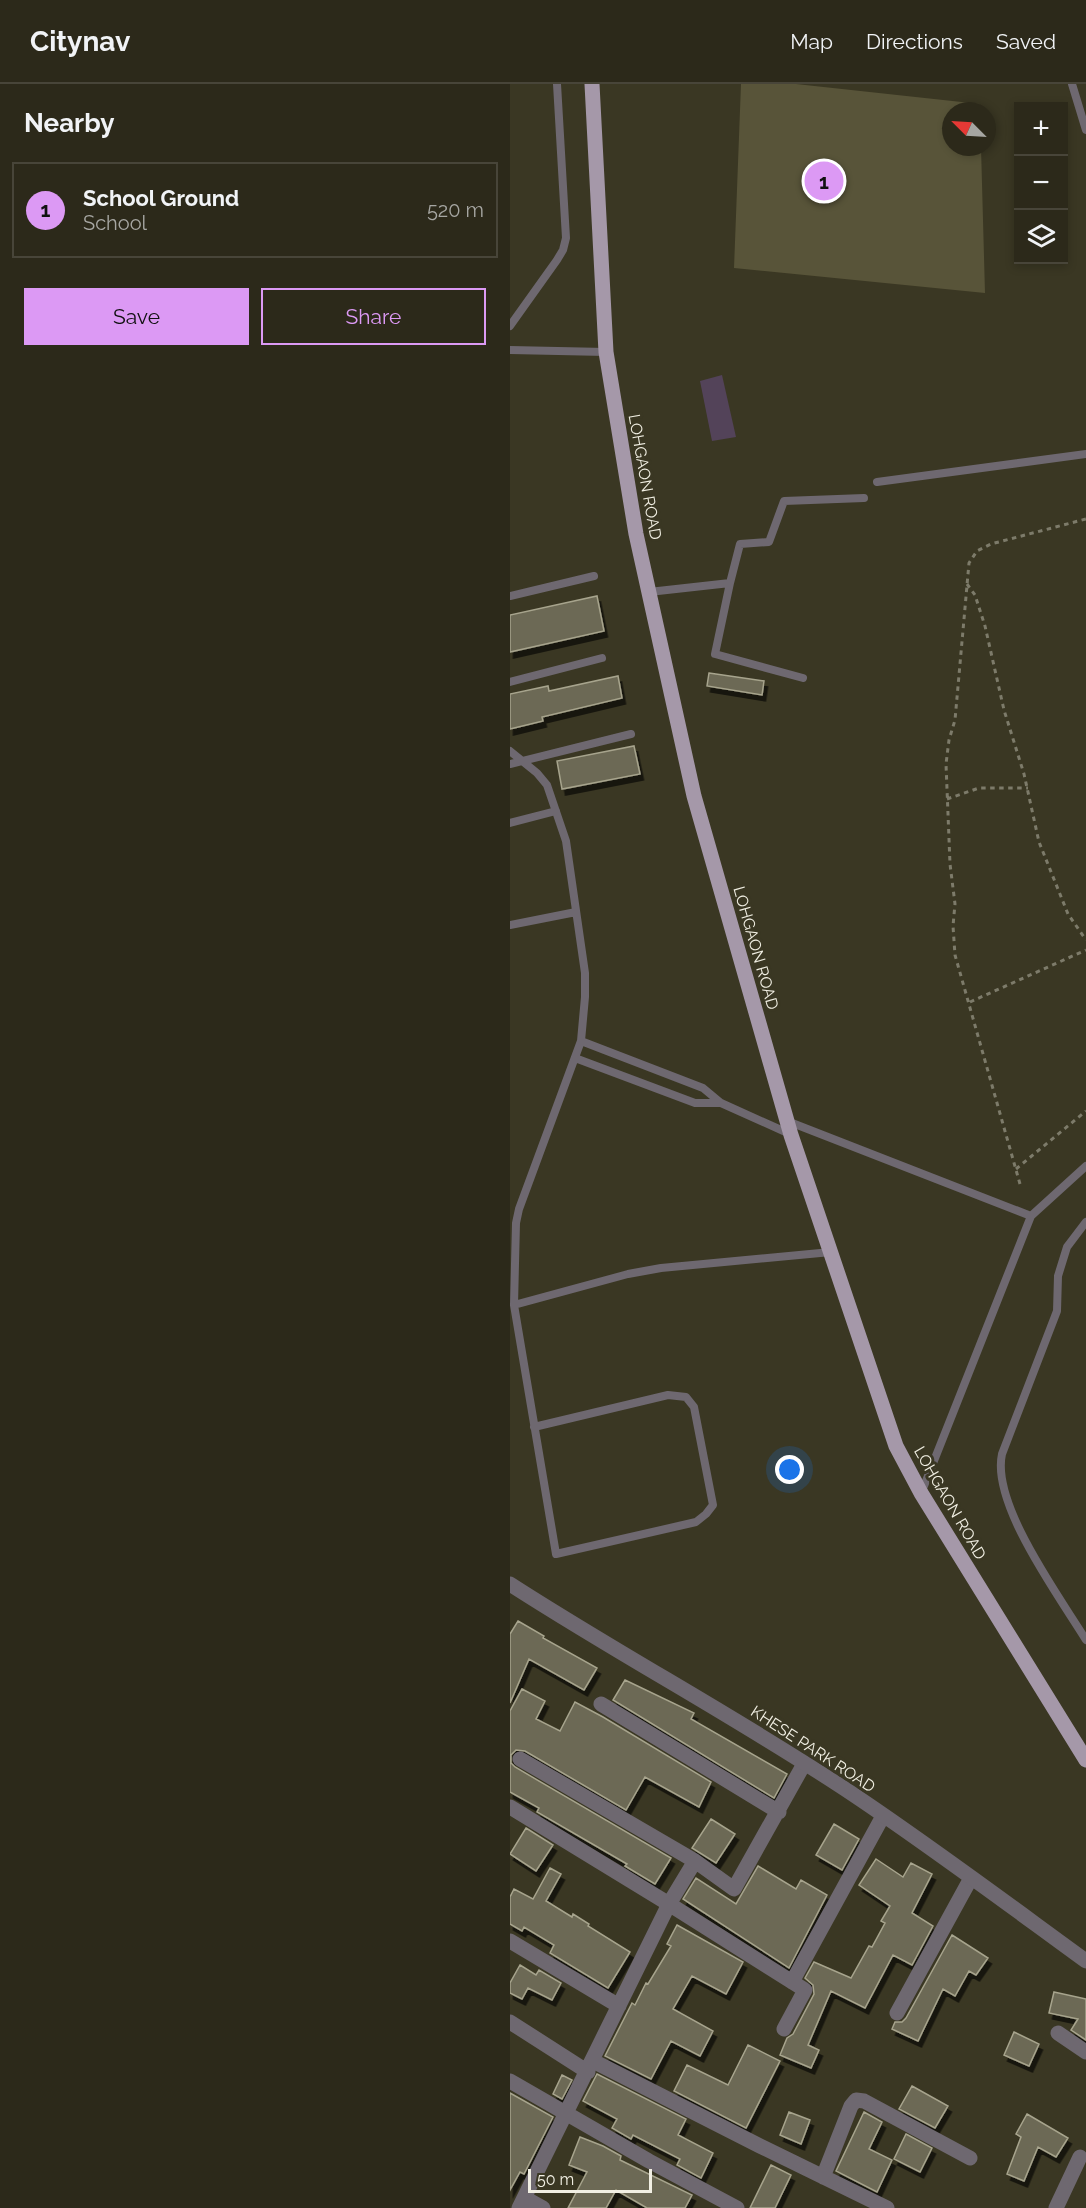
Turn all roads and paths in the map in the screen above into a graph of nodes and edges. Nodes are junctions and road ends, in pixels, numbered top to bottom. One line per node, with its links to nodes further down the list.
1 (557, 84): 5 (lane)
2 (592, 84): 7 (main road, LOHGAON ROAD)
3 (1072, 84): 4 (lane)
4 (1086, 130)
5 (510, 326)
6 (510, 350): 7 (lane)
7 (606, 352): 15 (main road, LOHGAON ROAD)
8 (1086, 454): 9 (lane)
9 (878, 482)
10 (864, 498): 13 (lane)
11 (1086, 519): 14 (path)
12 (594, 576): 16 (lane)
13 (730, 583): 15 (lane); 18 (lane)
14 (967, 584): 24 (path); 25 (path)
15 (649, 592): 37 (main road, LOHGAON ROAD)
16 (510, 596)
17 (602, 658): 19 (lane)
18 (803, 678)
19 (510, 682)
20 (631, 734): 22 (lane)
21 (510, 751): 22 (lane)
22 (523, 761): 23 (lane); 26 (lane)
23 (510, 764)
24 (1028, 788): 25 (path); 30 (path)
25 (947, 798): 32 (path)
26 (556, 811): 27 (lane); 28 (lane)
27 (510, 823)
28 (576, 912): 29 (lane); 33 (lane)
29 (510, 925)
30 (1086, 940)
31 (1086, 950): 32 (path)
32 (969, 1002): 39 (path)
33 (581, 1041): 34 (lane); 35 (lane)
34 (575, 1058): 35 (lane); 42 (lane)
35 (720, 1103): 37 (lane)
36 (1086, 1111): 39 (path)
37 (789, 1128): 41 (lane); 44 (main road, LOHGAON ROAD)
38 (1086, 1166): 41 (lane)
39 (1016, 1169): 40 (path)
40 (1020, 1184)
41 (1031, 1216): 47 (lane)
42 (513, 1221): 45 (lane)
43 (1086, 1222): 49 (lane)
44 (831, 1252): 45 (lane); 47 (main road, LOHGAON ROAD)
45 (514, 1305): 46 (lane)
46 (534, 1427): 46 (lane)
47 (921, 1493): 52 (main road, LOHGAON ROAD)
48 (512, 1590): 53 (street, KHESE PARK ROAD)
49 (1086, 1640)
50 (600, 1704): 55 (street)
51 (520, 1759): 57 (street)
52 (1086, 1760)
53 (804, 1764): 55 (street); 56 (street, KHESE PARK ROAD)
54 (510, 1807): 59 (street)
55 (779, 1812): 57 (street)
56 (883, 1815): 58 (street, KHESE PARK ROAD); 62 (street)
57 (695, 1861): 59 (street)
58 (971, 1878): 61 (street, KHESE PARK ROAD); 64 (street)
59 (669, 1904): 62 (street); 63 (street)
60 (510, 1941): 63 (street)
61 (1086, 1961)
62 (792, 1982): 66 (street)
63 (619, 2006): 69 (street)
64 (897, 2013)
65 (510, 2022): 69 (street)
66 (784, 2029)
67 (1058, 2033): 68 (street)
68 (1086, 2052)
69 (590, 2066): 71 (street); 74 (street)
70 (510, 2080): 71 (street)
71 (567, 2113): 75 (street); 77 (street)
72 (1080, 2157): 79 (street)
73 (970, 2158): 74 (street)
74 (823, 2176): 78 (street)
75 (522, 2203): 76 (street)
76 (543, 2208)
77 (737, 2208)
78 (887, 2208)
79 (1056, 2208)

